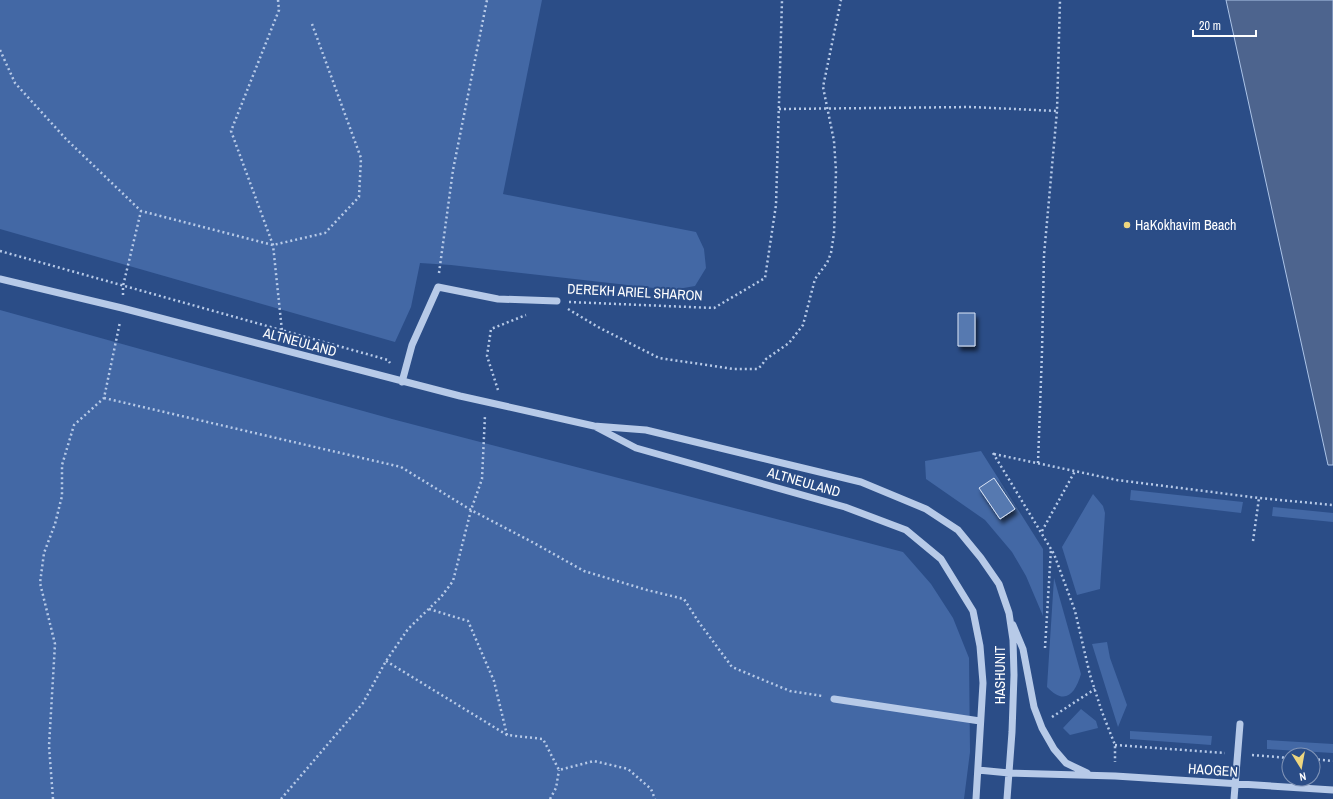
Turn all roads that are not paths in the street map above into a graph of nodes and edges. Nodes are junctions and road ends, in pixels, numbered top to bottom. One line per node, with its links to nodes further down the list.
1 (0, 279): 3 (street, ALTNEULAND)
2 (557, 301): 3 (street, DEREKH ARIEL SHARON)
3 (402, 382): 4 (street, ALTNEULAND)
4 (594, 426): 5 (street, ALTNEULAND); 6 (street, ALTNEULAND)
5 (981, 558): 7 (street, HASHUNIT)
6 (973, 611): 9 (street, HASHUNIT)
7 (1009, 613): 12 (street, HASHUNIT); 13 (street, HAOGEN)
8 (834, 699): 9 (street)
9 (980, 721): 11 (street, HASHUNIT)
10 (1240, 724): 14 (street)
11 (978, 770): 12 (street, HAOGEN); 16 (street, HASHUNIT)
12 (1009, 772): 13 (street, HAOGEN); 17 (street, HASHUNIT)
13 (1091, 775): 14 (street, HAOGEN)
14 (1235, 784): 15 (street, HAOGEN); 18 (street)
15 (1333, 790)
16 (976, 799)
17 (1007, 799)
18 (1234, 799)

